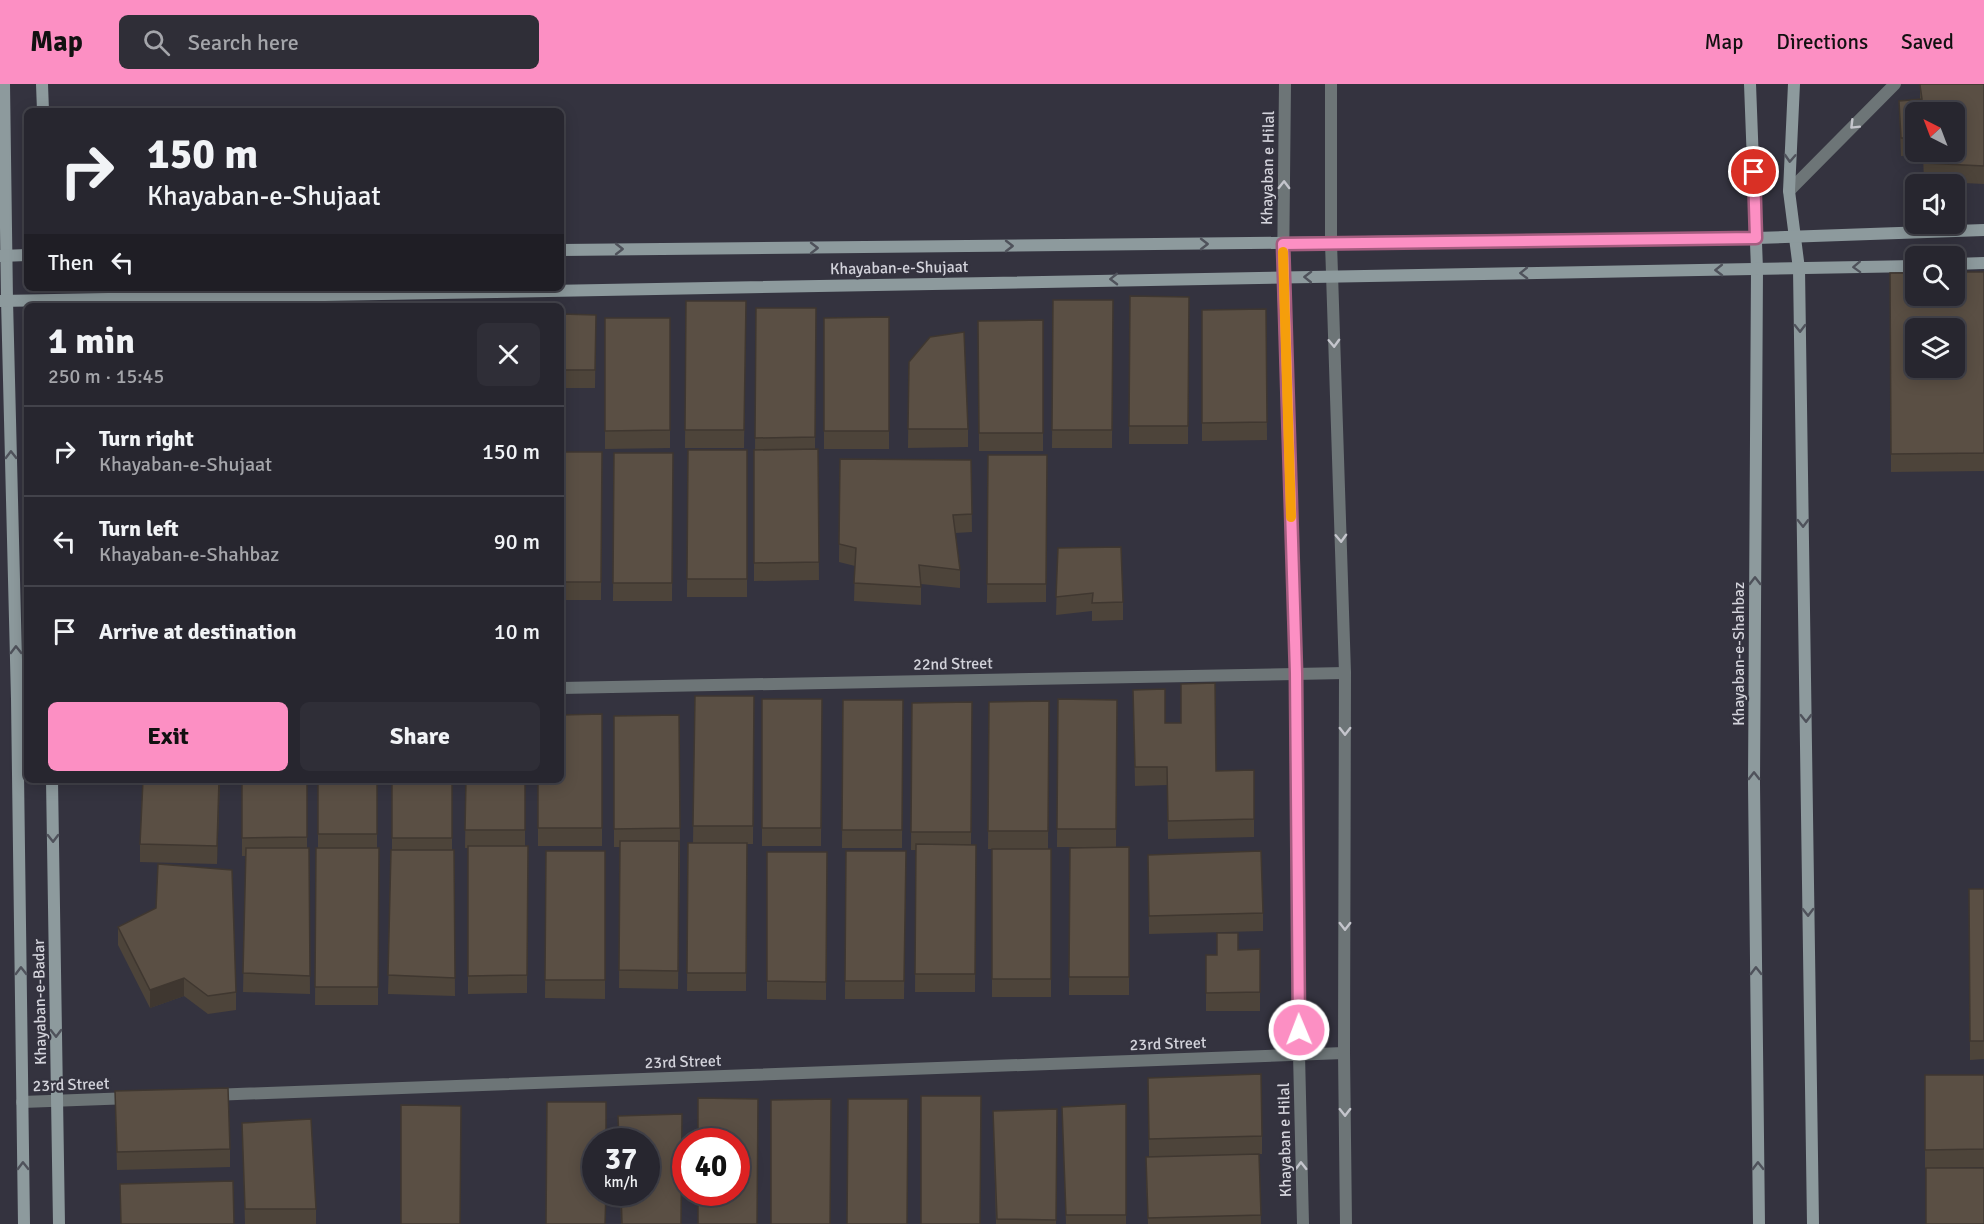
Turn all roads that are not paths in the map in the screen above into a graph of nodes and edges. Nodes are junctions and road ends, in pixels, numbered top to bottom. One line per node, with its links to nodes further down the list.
1 (4, 84): 17 (main road, Khayaban-e-Badar)
2 (42, 84): 8 (main road)
3 (1285, 84): 14 (street, Khayaban e Hilal, one-way to 3)
4 (1331, 84): 13 (street)
5 (1750, 84): 12 (main road, Khayaban-e-Shahbaz)
6 (1794, 84): 9 (main road, one-way to 9)
7 (1895, 84): 9 (street, one-way to 9)
8 (43, 108)
9 (1789, 191): 11 (main road)
10 (1984, 230): 11 (main road, Khayaban-e-Shujaat)
11 (1796, 236): 12 (main road, Khayaban-e-Shujaat); 22 (main road)
12 (1756, 238): 13 (main road, Khayaban-e-Shujaat); 21 (main road, Khayaban-e-Shahbaz)
13 (1331, 243): 14 (main road, Khayaban-e-Shujaat); 24 (street)
14 (1283, 244): 15 (main road, Khayaban-e-Shujaat, one-way to 14); 23 (street, Khayaban e Hilal)
15 (564, 250)
16 (24, 255): 17 (main road)
17 (4, 256): 28 (main road, Khayaban-e-Badar)
18 (1984, 263): 19 (main road)
19 (1965, 264)
20 (1905, 266): 22 (main road, Khayaban-e-Shujaat, one-way to 22)
21 (1757, 269): 22 (main road, Khayaban-e-Shujaat); 24 (main road, Khayaban-e-Shujaat, one-way to 24); 44 (main road, Khayaban-e-Shahbaz, one-way to 21)
22 (1799, 269): 45 (main road, one-way to 45)
23 (1283, 276): 24 (main road, Khayaban-e-Shujaat, one-way to 23); 25 (main road, Khayaban-e-Shujaat, one-way to 25); 29 (street, Khayaban e Hilal)
24 (1332, 277): 30 (street, one-way to 30)
25 (564, 289)
26 (441, 291): 27 (main road, Khayaban-e-Shujaat, one-way to 27)
27 (48, 298): 28 (main road, Khayaban-e-Shujaat)
28 (3, 301): 32 (main road, Khayaban-e-Badar, one-way to 28)
29 (1296, 673): 30 (street, 22nd Street); 31 (street, 22nd Street); 35 (street, Khayaban e Hilal)
30 (1345, 673): 34 (street, one-way to 34)
31 (564, 688)
32 (22, 699): 39 (main road, Khayaban-e-Badar, one-way to 32)
33 (52, 783): 38 (main road, Khayaban-e-Badar, one-way to 38)
34 (1344, 1053): 35 (street, 23rd Street); 43 (street, one-way to 43)
35 (1299, 1054): 36 (street, 23rd Street); 42 (street, Khayaban e Hilal, one-way to 35)
36 (200, 1096)
37 (141, 1098): 38 (street, 23rd Street)
38 (57, 1101): 39 (street, 23rd Street); 41 (main road, Khayaban-e-Badar)
39 (22, 1102): 40 (main road, Khayaban-e-Badar, one-way to 39)
40 (24, 1224)
41 (59, 1224)
42 (1303, 1224)
43 (1347, 1224)
44 (1759, 1224)
45 (1813, 1224)

